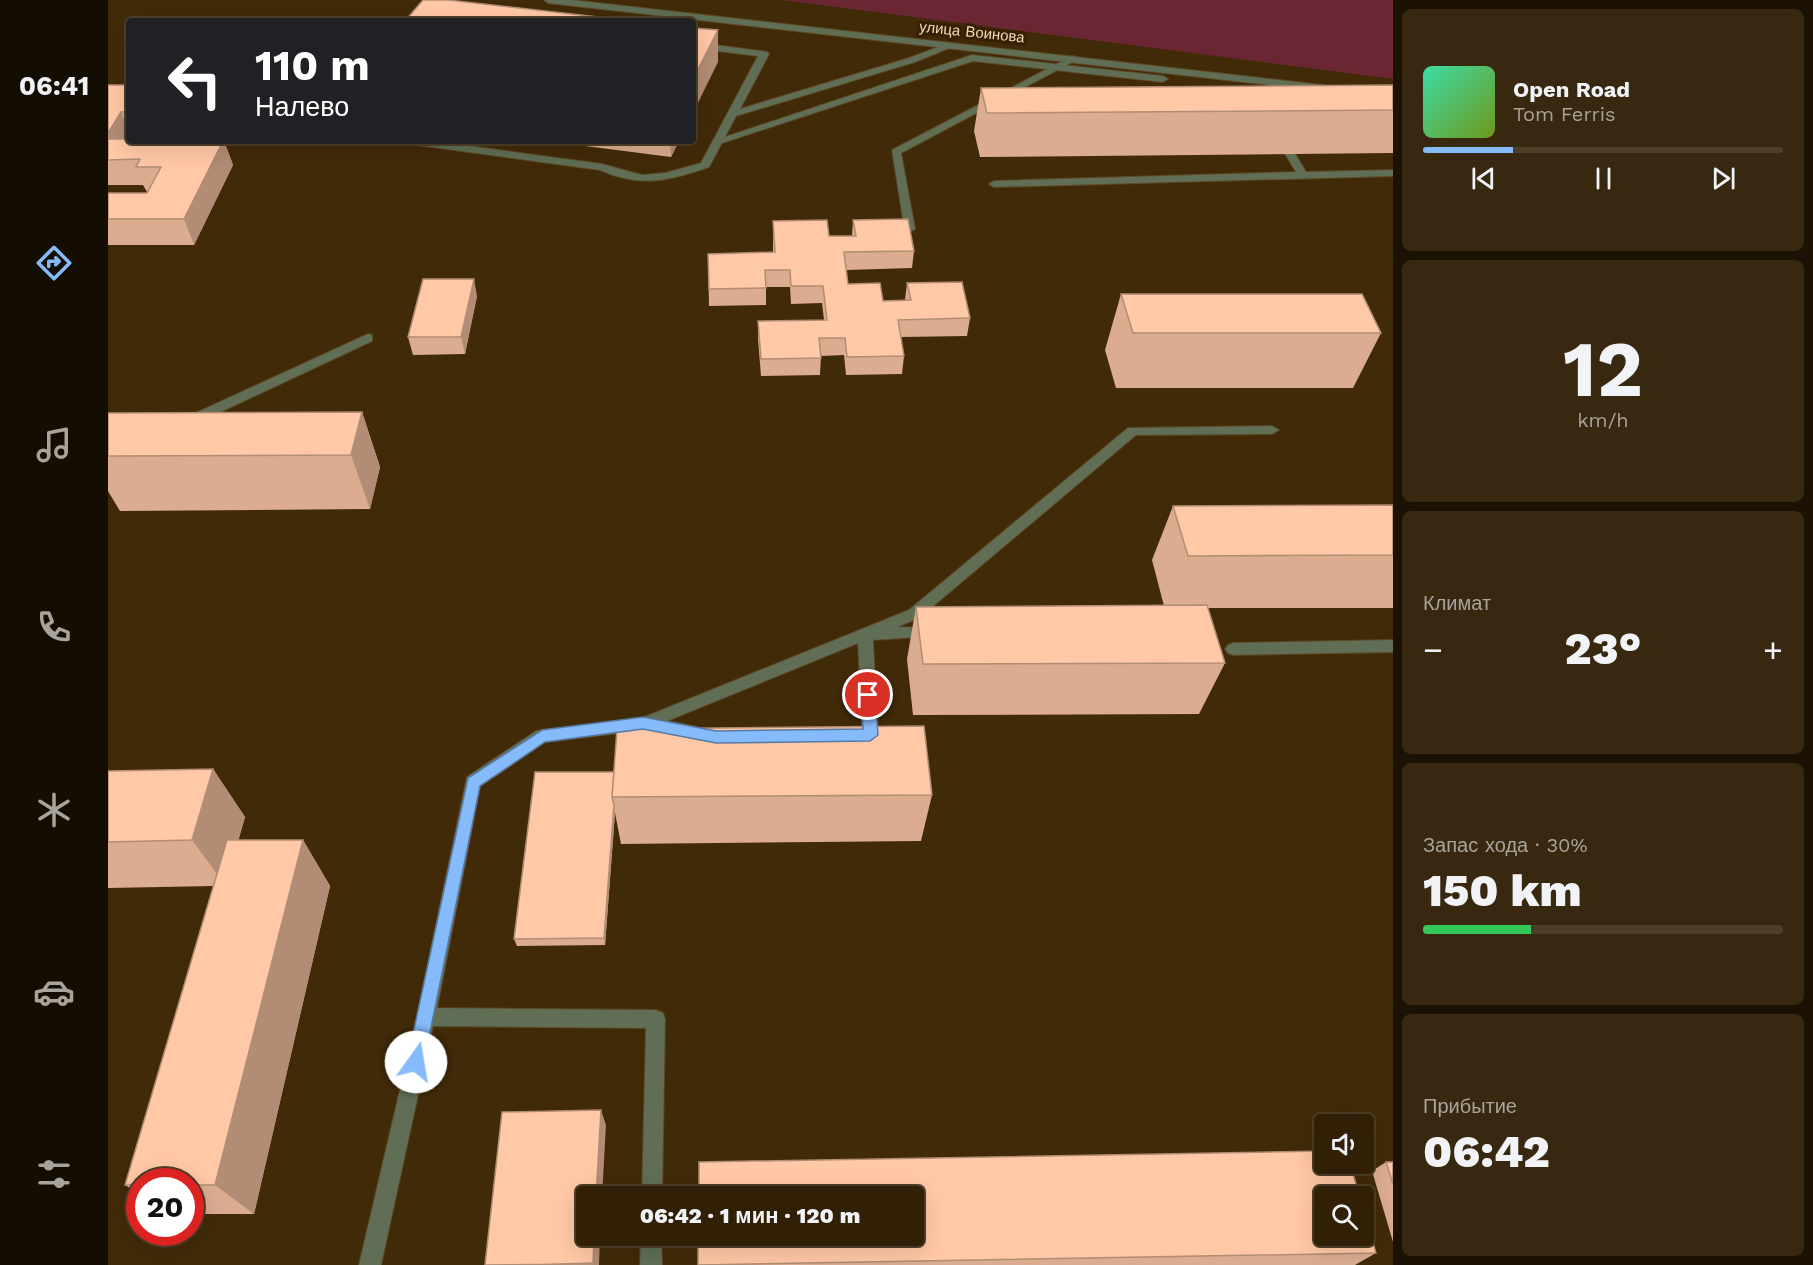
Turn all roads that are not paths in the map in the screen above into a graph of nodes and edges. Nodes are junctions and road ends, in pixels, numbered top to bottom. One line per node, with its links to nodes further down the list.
1 (548, 0): 3 (street, улица Воинова)
2 (696, 45): 9 (street)
3 (952, 45): 4 (street, улица Воинова); 9 (street)
4 (1075, 58): 5 (street); 6 (street, улица Воинова)
5 (1059, 69): 6 (street); 11 (street); 16 (street)
6 (1249, 83): 7 (street, улица Воинова); 8 (street)
7 (1336, 89)
8 (1327, 96)
9 (733, 114): 11 (street)
10 (1274, 127): 14 (street)
11 (718, 141): 12 (street)
12 (432, 144)
13 (1393, 173): 14 (street)
14 (1303, 176): 15 (street)
15 (994, 184)
16 (909, 229)
17 (368, 338): 18 (street)
18 (175, 428)
19 (1272, 430): 21 (street)
20 (946, 632): 21 (street)
21 (866, 634): 24 (street); 26 (street)
22 (1393, 646): 23 (street)
23 (1233, 649)
24 (643, 723): 25 (street); 27 (street)
25 (706, 735)
26 (847, 735)
27 (426, 1017): 28 (street); 30 (street)
28 (652, 1186)
29 (651, 1246): 31 (street)
30 (370, 1265)
31 (651, 1265)

